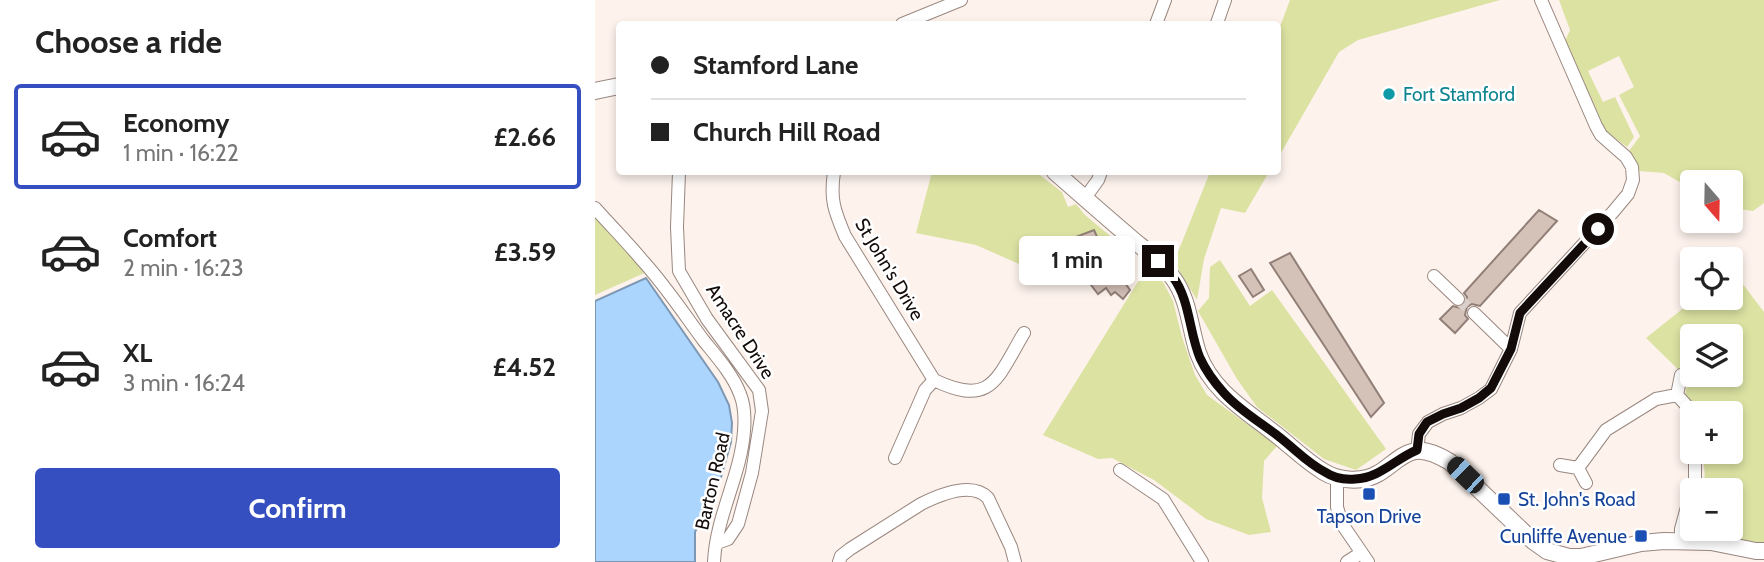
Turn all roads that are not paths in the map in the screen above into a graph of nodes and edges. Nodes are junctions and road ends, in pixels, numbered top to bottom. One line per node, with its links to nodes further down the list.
1 (961, 0): 5 (street)
2 (1165, 0): 6 (street)
3 (1225, 0): 7 (street)
4 (1541, 0): 20 (street)
5 (909, 21)
6 (1157, 21)
7 (1218, 21)
8 (616, 87): 9 (street)
9 (595, 91)
10 (679, 175): 34 (street, Amacre Drive)
11 (835, 175): 21 (street, St John's Drive)
12 (1058, 175): 14 (street)
13 (1100, 175): 14 (street)
14 (1085, 198): 30 (street)
15 (595, 208): 34 (street, Barton Road)
16 (1434, 276): 17 (street)
17 (1458, 299)
18 (1474, 313): 20 (street)
19 (1024, 333): 21 (street)
20 (1511, 349): 25 (street)
21 (934, 380): 26 (street)
22 (1680, 380): 23 (street)
23 (1677, 395): 24 (street); 28 (street)
24 (1682, 401)
25 (1417, 450): 30 (street); 37 (street)
26 (895, 458)
27 (1560, 465): 28 (street)
28 (1578, 468): 31 (street)
29 (1120, 470): 41 (street)
30 (1337, 478): 36 (street)
31 (1587, 483)
32 (1680, 540): 37 (street)
33 (1696, 541): 35 (street)
34 (717, 543): 38 (street, Barton Road)
35 (1764, 551)
36 (1365, 558): 42 (street)
37 (1596, 558)
38 (714, 562)
39 (839, 562): 40 (street)
40 (1015, 562)
41 (1202, 562)
42 (1347, 562)

